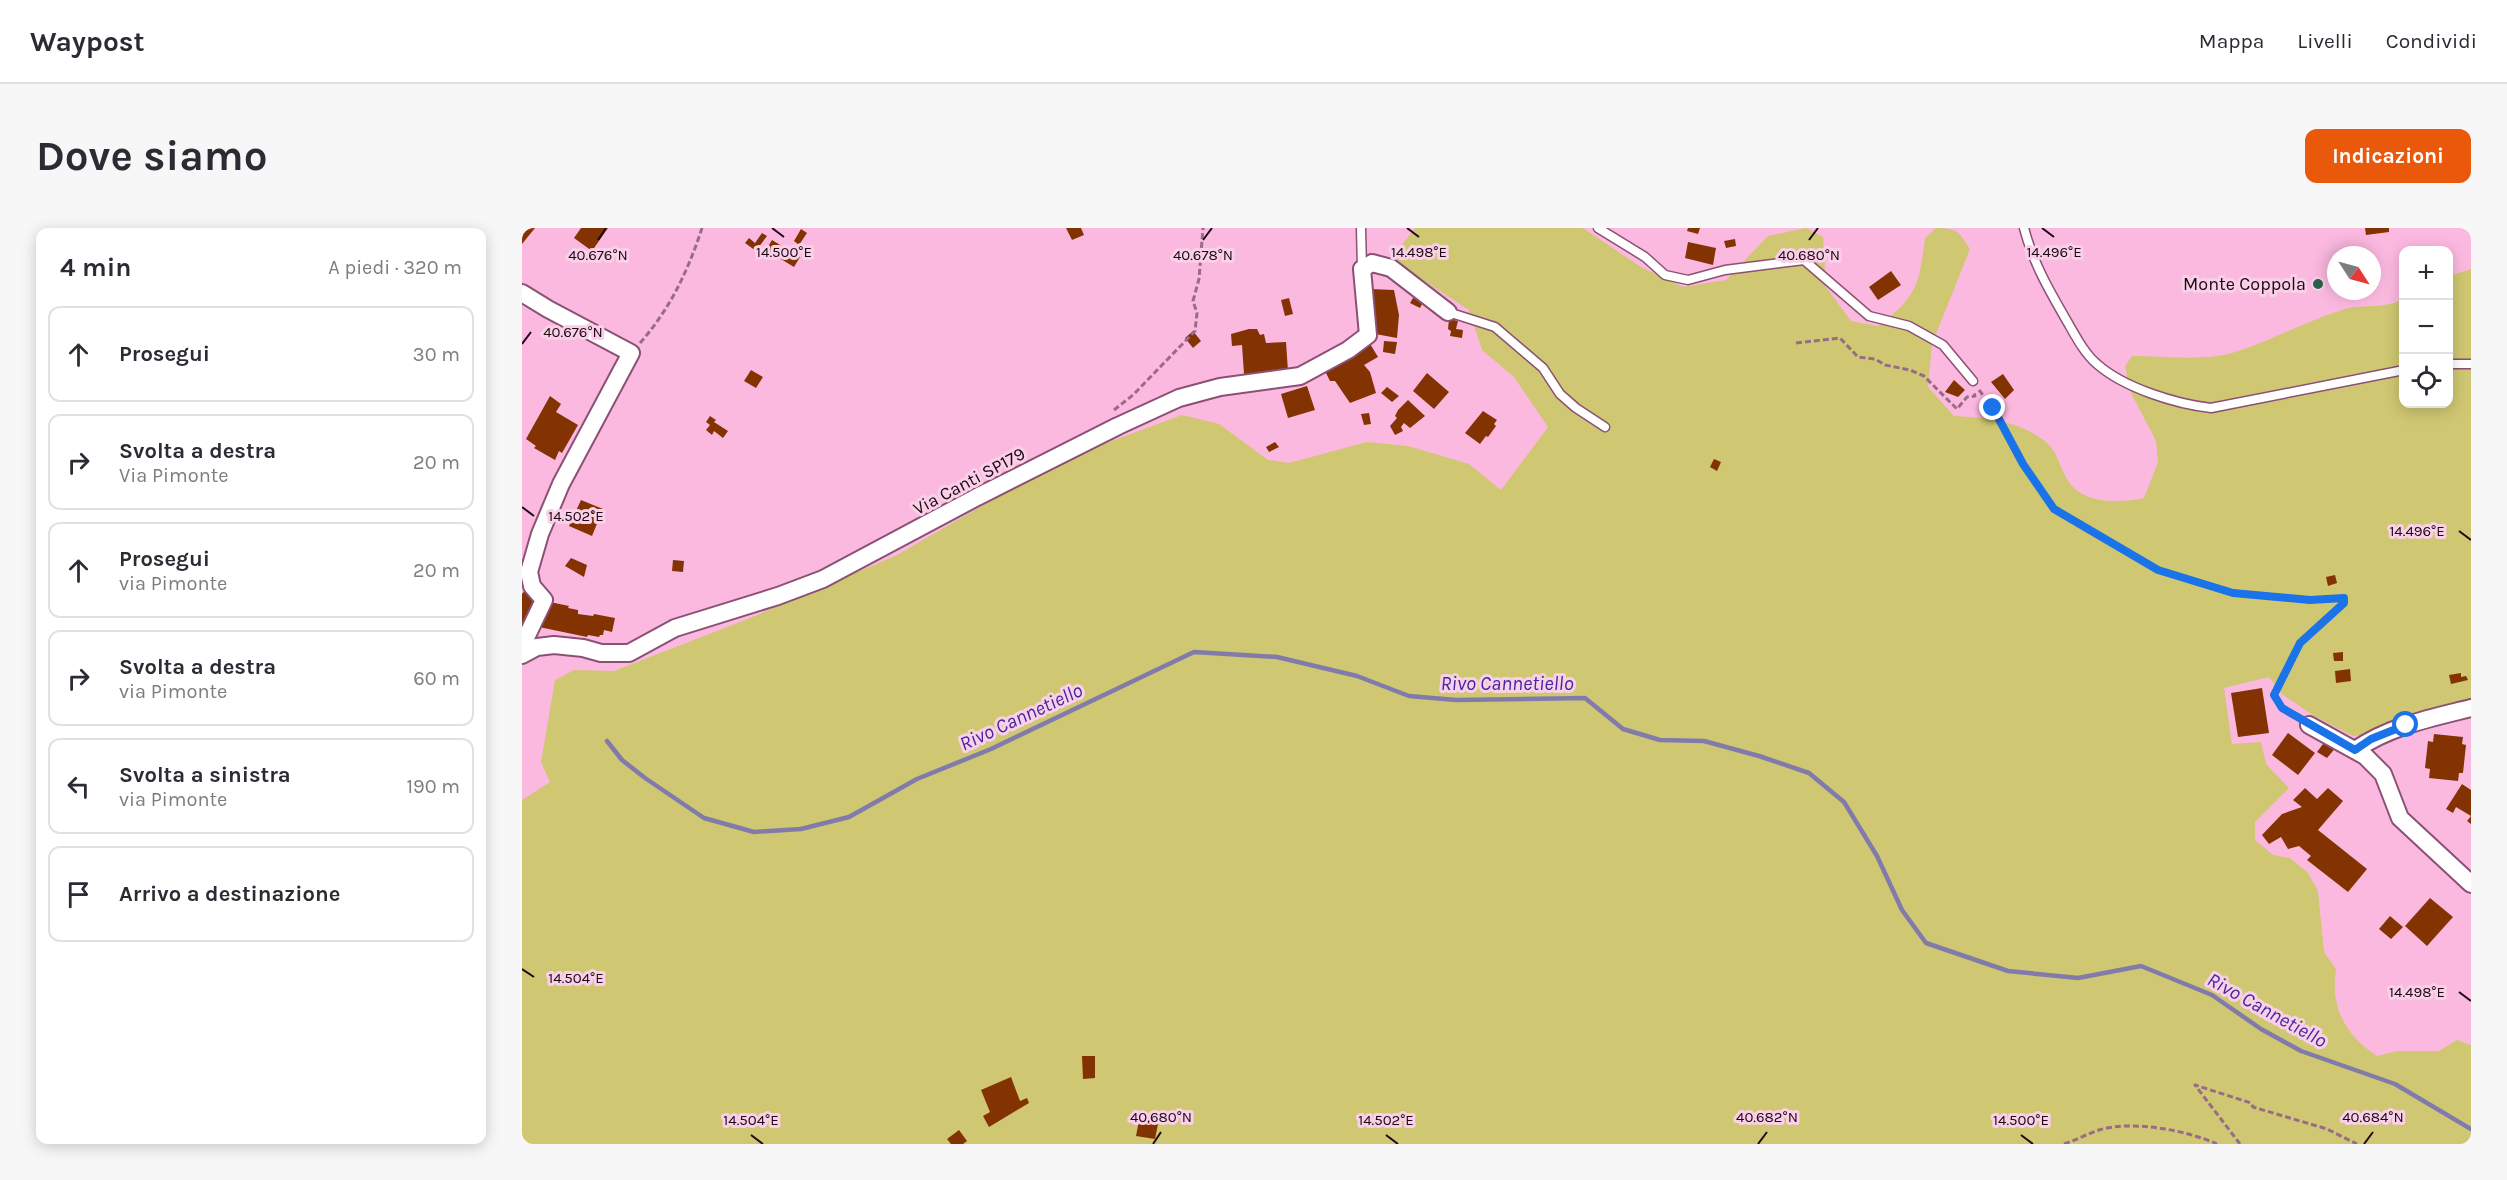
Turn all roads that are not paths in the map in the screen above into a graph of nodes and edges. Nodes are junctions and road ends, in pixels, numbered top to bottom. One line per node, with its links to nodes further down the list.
1 (1361, 228): 4 (lane)
2 (1598, 228): 10 (lane)
3 (2024, 228): 9 (lane)
4 (1362, 269): 6 (street); 13 (street, Via Canti SP179)
5 (522, 293): 12 (street)
6 (1448, 312): 11 (lane)
7 (2453, 364): 8 (lane)
8 (2471, 364)
9 (2399, 370)
10 (1973, 381)
11 (1605, 427)
12 (522, 646)
13 (522, 655)
14 (2471, 708): 16 (street)
15 (2309, 725): 16 (street)
16 (2355, 750): 17 (street)
17 (2471, 884)

